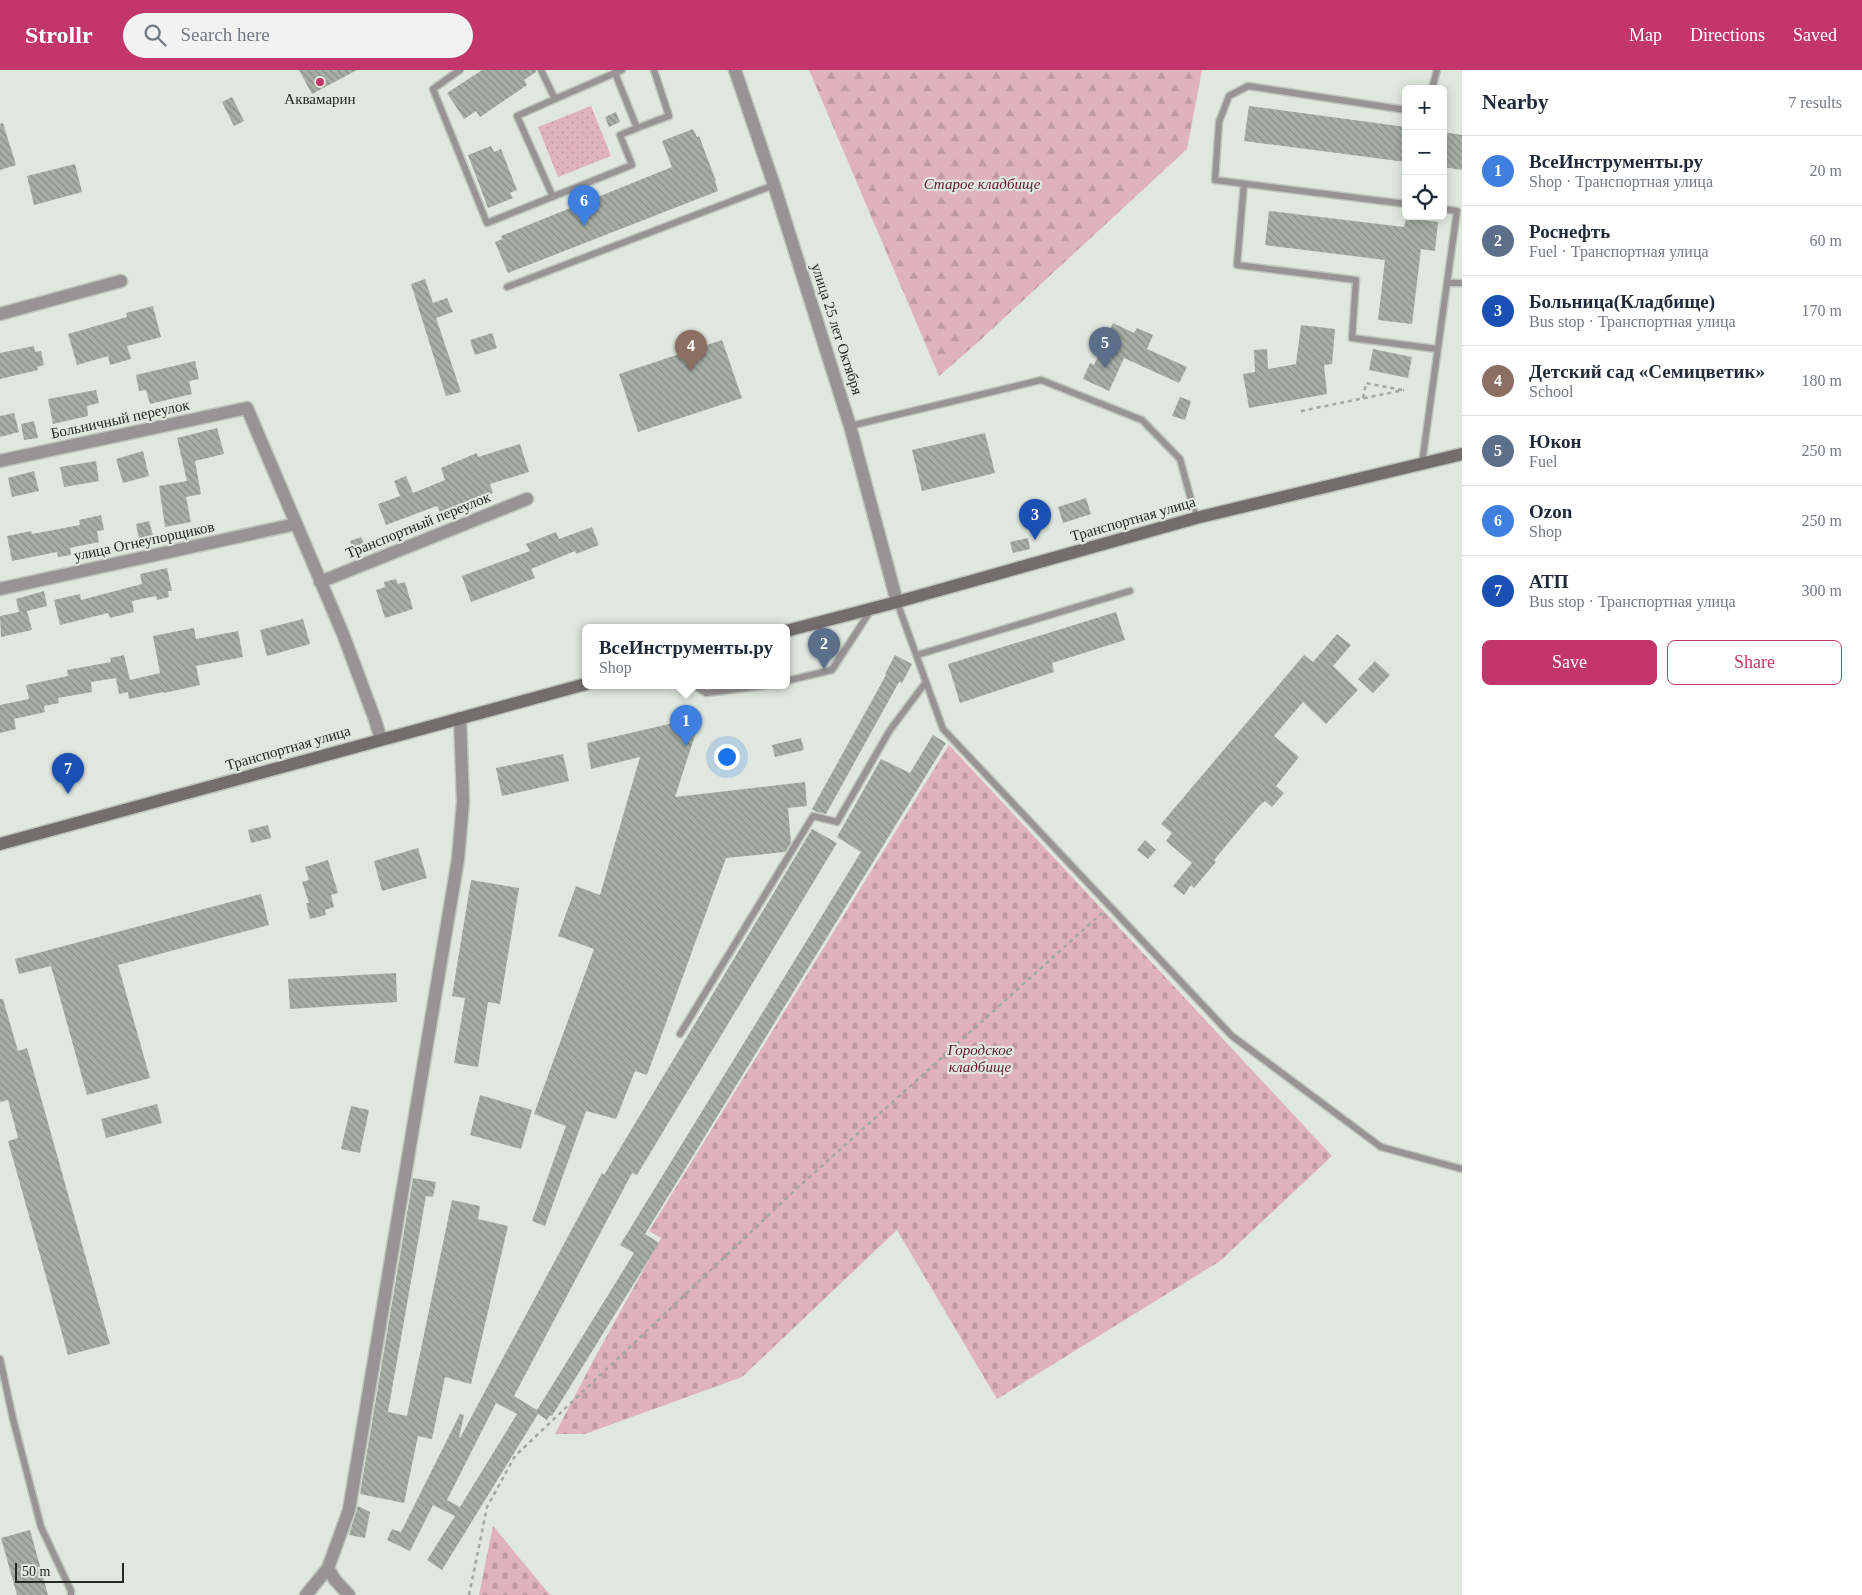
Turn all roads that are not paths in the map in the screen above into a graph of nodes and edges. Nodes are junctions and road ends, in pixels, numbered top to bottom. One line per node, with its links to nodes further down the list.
1 (460, 70): 14 (lane)
2 (541, 70): 9 (lane)
3 (622, 70): 7 (lane)
4 (654, 70): 11 (lane)
5 (735, 70): 13 (street, улица 25 лет Октября)
6 (1437, 70): 8 (lane)
7 (615, 73): 9 (lane); 11 (lane)
8 (1433, 85)
9 (555, 99): 14 (lane)
10 (1402, 109): 12 (lane)
11 (637, 128): 14 (lane)
12 (1244, 184): 15 (lane); 22 (lane)
13 (774, 185): 20 (lane); 23 (street, улица 25 лет Октября)
14 (553, 197)
15 (1402, 204)
16 (1447, 210): 18 (lane)
17 (121, 281): 21 (street)
18 (1448, 283): 19 (lane); 22 (lane)
19 (1462, 283)
20 (507, 287)
21 (0, 314)
22 (1437, 349): 26 (lane)
23 (850, 426): 28 (lane); 33 (street, улица 25 лет Октября)
24 (1462, 454): 26 (main road, Транспортная улица)
25 (0, 461): 29 (street, Больничный переулок)
26 (1422, 463): 28 (main road, Транспортная улица)
27 (527, 499): 30 (street, Транспортный переулок)
28 (1196, 518): 33 (main road, Транспортная улица)
29 (296, 524): 30 (street); 31 (street, улица Огнеупорщиков)
30 (320, 582): 43 (street)
31 (0, 589)
32 (1130, 591): 36 (lane)
33 (897, 602): 34 (main road, Транспортная улица); 36 (lane)
34 (873, 607): 35 (main road, Транспортная улица); 37 (lane)
35 (790, 629)
36 (917, 655): 38 (lane)
37 (790, 680)
38 (926, 682): 45 (lane); 46 (lane)
39 (582, 685): 42 (main road, Транспортная улица)
40 (699, 689): 41 (lane)
41 (742, 689)
42 (460, 718): 43 (main road, Транспортная улица); 48 (street)
43 (381, 739): 44 (main road, Транспортная улица)
44 (0, 844)
45 (680, 1034)
46 (1462, 1169)
47 (0, 1359): 49 (lane)
48 (328, 1568): 50 (street); 51 (street)
49 (71, 1595)
50 (306, 1595)
51 (348, 1595)

